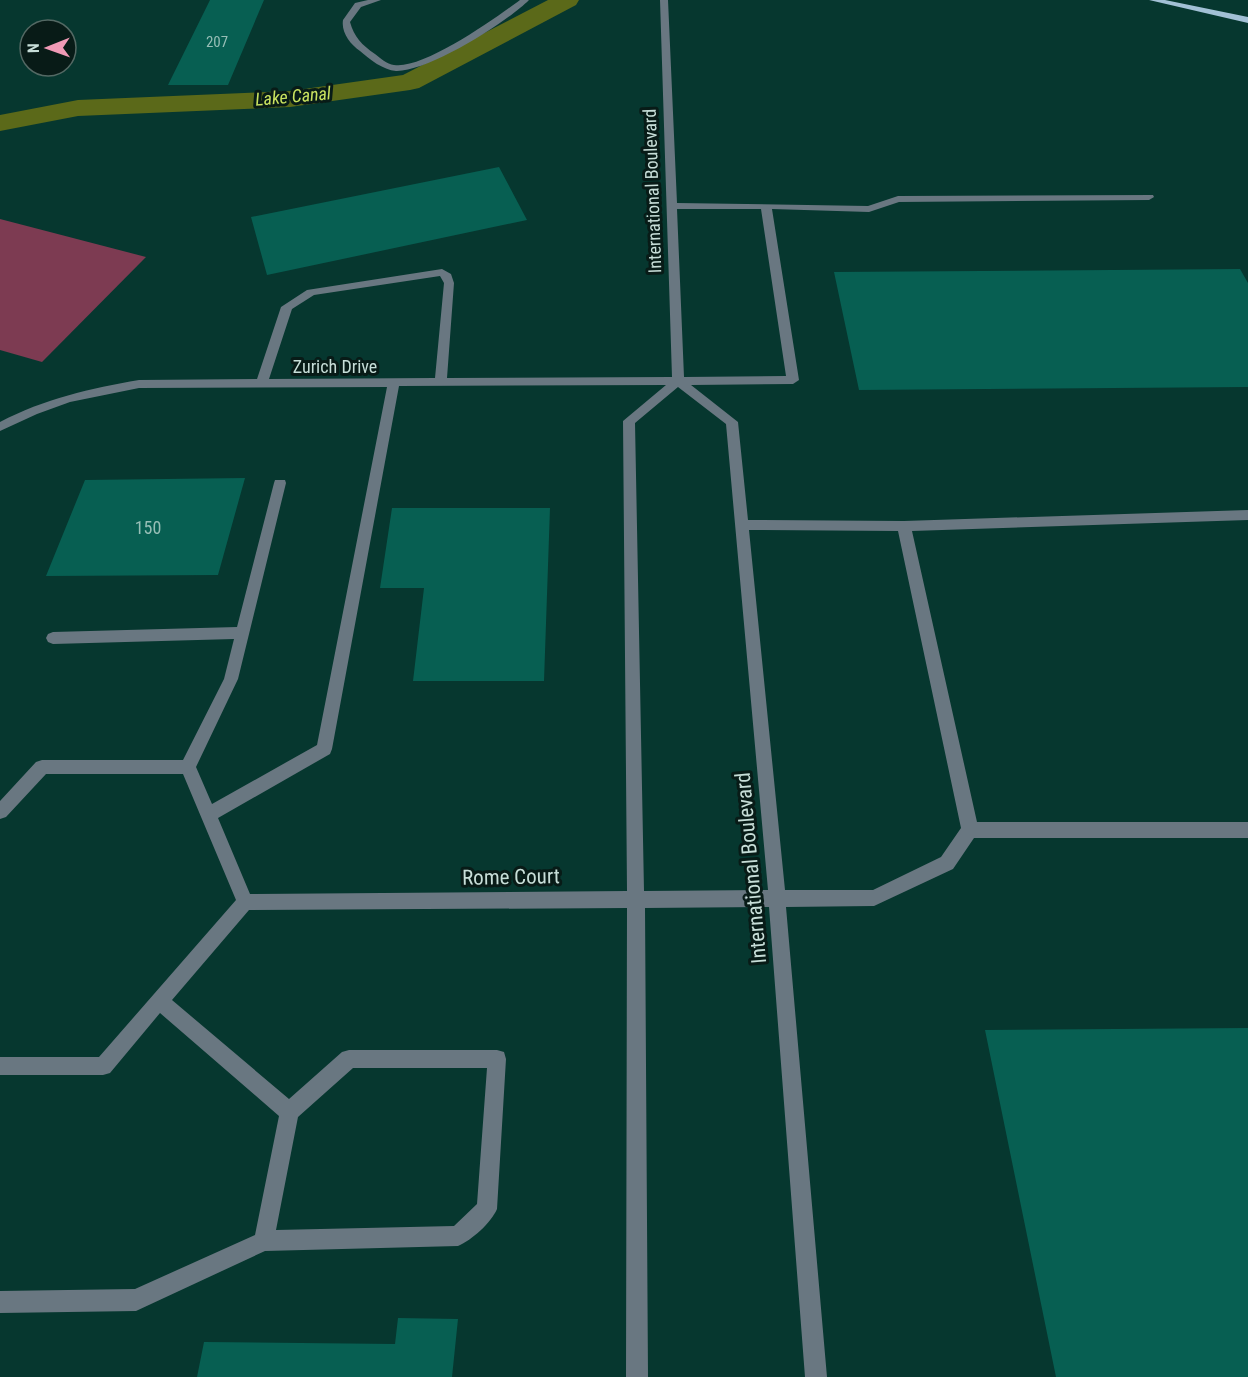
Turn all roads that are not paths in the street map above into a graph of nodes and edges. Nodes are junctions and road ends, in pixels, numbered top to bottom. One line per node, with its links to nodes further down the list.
1 (377, 0): 2 (street)
2 (525, 0)
3 (664, 0): 7 (street, International Boulevard)
4 (1153, 0): 5 (main road)
5 (1248, 20)
6 (1149, 197): 8 (street)
7 (672, 206): 8 (street); 9 (street, International Boulevard)
8 (766, 206): 9 (street, Zurich Drive)
9 (678, 381): 11 (street, Zurich Drive); 16 (street, International Boulevard); 26 (street)
10 (394, 383): 11 (street, Zurich Drive); 12 (street, Zurich Drive); 22 (street)
11 (441, 383): 12 (street)
12 (261, 384): 13 (street, Zurich Drive)
13 (0, 427)
14 (280, 483): 18 (street)
15 (1248, 515): 17 (street)
16 (742, 525): 17 (street); 25 (street, International Boulevard)
17 (904, 526): 23 (street)
18 (242, 633): 19 (street); 20 (street)
19 (53, 638)
20 (188, 766): 21 (street); 22 (street)
21 (0, 812)
22 (209, 814): 27 (street)
23 (970, 830): 24 (street); 25 (street, Rome Court)
24 (1248, 830)
25 (777, 897): 26 (street, Rome Court); 34 (street, International Boulevard)
26 (636, 898): 27 (street, Rome Court); 33 (street)
27 (245, 902): 28 (street)
28 (159, 1001): 29 (street); 30 (street)
29 (0, 1066)
30 (289, 1112): 31 (street); 31 (street)
31 (264, 1241): 32 (street)
32 (0, 1302)
33 (637, 1377)
34 (816, 1377)

